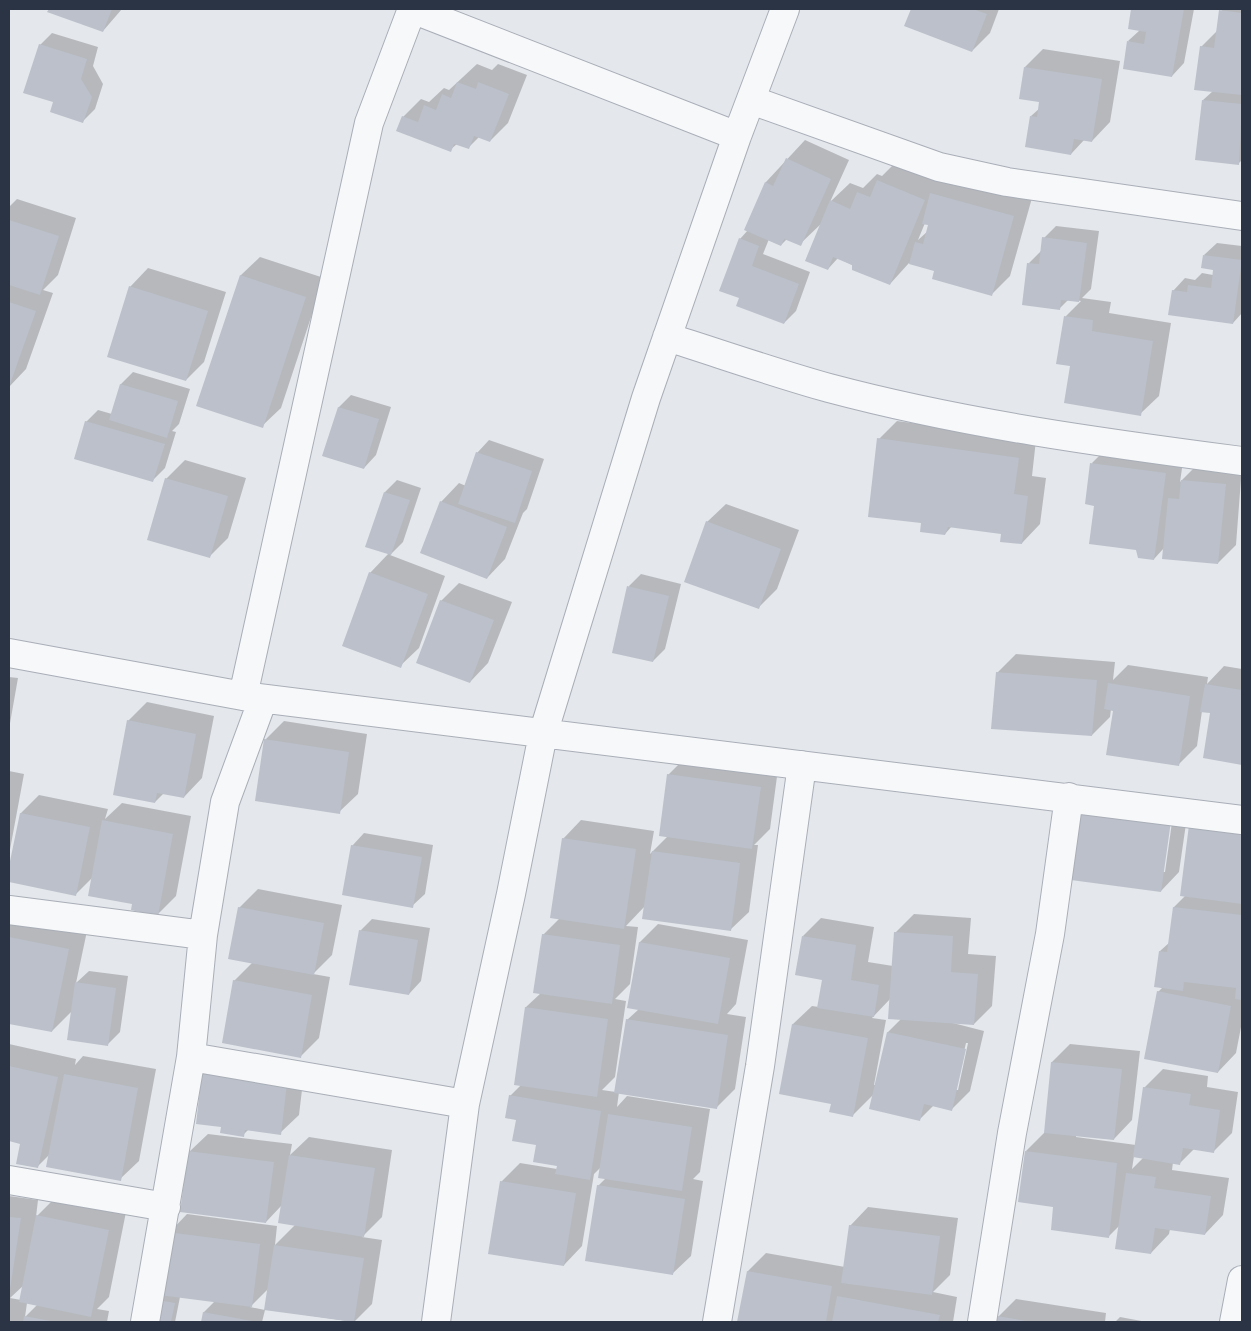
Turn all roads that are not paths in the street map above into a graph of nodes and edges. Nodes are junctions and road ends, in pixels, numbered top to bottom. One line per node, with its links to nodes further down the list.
1 (412, 9): 4 (street); 9 (street)
2 (785, 9): 3 (street)
3 (751, 100): 4 (street); 5 (street)
4 (736, 136): 6 (street)
5 (1242, 216)
6 (667, 337): 7 (street); 10 (street)
7 (1242, 461)
8 (9, 653): 9 (street)
9 (253, 698): 10 (street); 15 (street)
10 (543, 734): 11 (street); 17 (street)
11 (802, 765): 12 (street); 23 (street)
12 (1069, 797): 13 (street); 24 (street)
13 (1242, 820)
14 (9, 910): 15 (street)
15 (204, 935): 16 (street)
16 (191, 1057): 17 (street); 19 (street)
17 (465, 1104): 22 (street)
18 (9, 1180): 19 (street)
19 (166, 1207): 21 (street)
20 (1242, 1280): 25 (street)
21 (145, 1322)
22 (436, 1322)
23 (717, 1322)
24 (982, 1322)
25 (1234, 1322)

